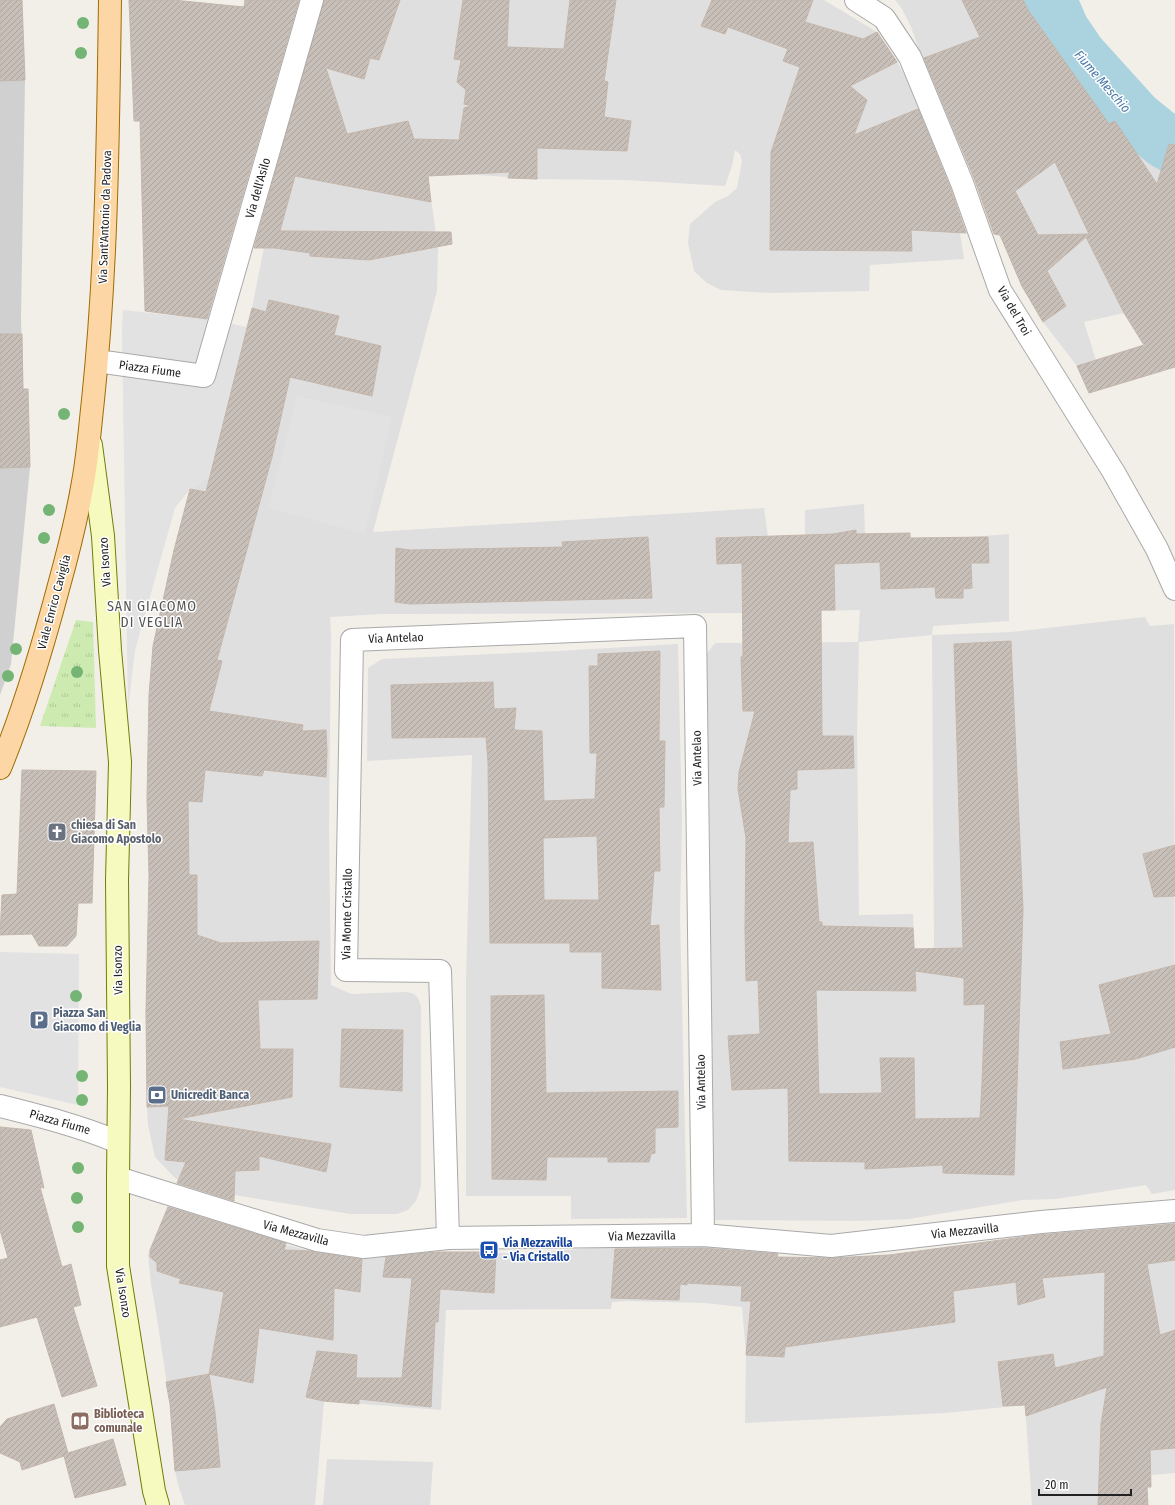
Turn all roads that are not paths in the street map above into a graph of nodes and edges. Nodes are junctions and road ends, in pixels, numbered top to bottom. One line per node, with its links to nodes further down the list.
1 (110, 0): 4 (main road, Via Sant'Antonio da Padova)
2 (312, 0): 5 (street, Via dell'Asilo)
3 (856, 0): 7 (street, Via del Troi)
4 (97, 361): 5 (street, Piazza Fiume); 6 (main road, Via Sant'Antonio da Padova)
5 (204, 376)
6 (89, 433): 9 (main road, Viale Enrico Caviglia); 11 (main road, Via Isonzo)
7 (1175, 589)
8 (352, 640): 14 (street, Via Antelao); 15 (street, Via Monte Cristallo)
9 (0, 768)
10 (0, 1106): 11 (street, Piazza Fiume)
11 (118, 1142): 12 (main road, Via Isonzo)
12 (118, 1178): 15 (street, Via Mezzavilla); 16 (main road, Via Isonzo)
13 (1175, 1210): 14 (street, Via Mezzavilla)
14 (703, 1235): 15 (street, Via Mezzavilla)
15 (448, 1238)
16 (158, 1505)

